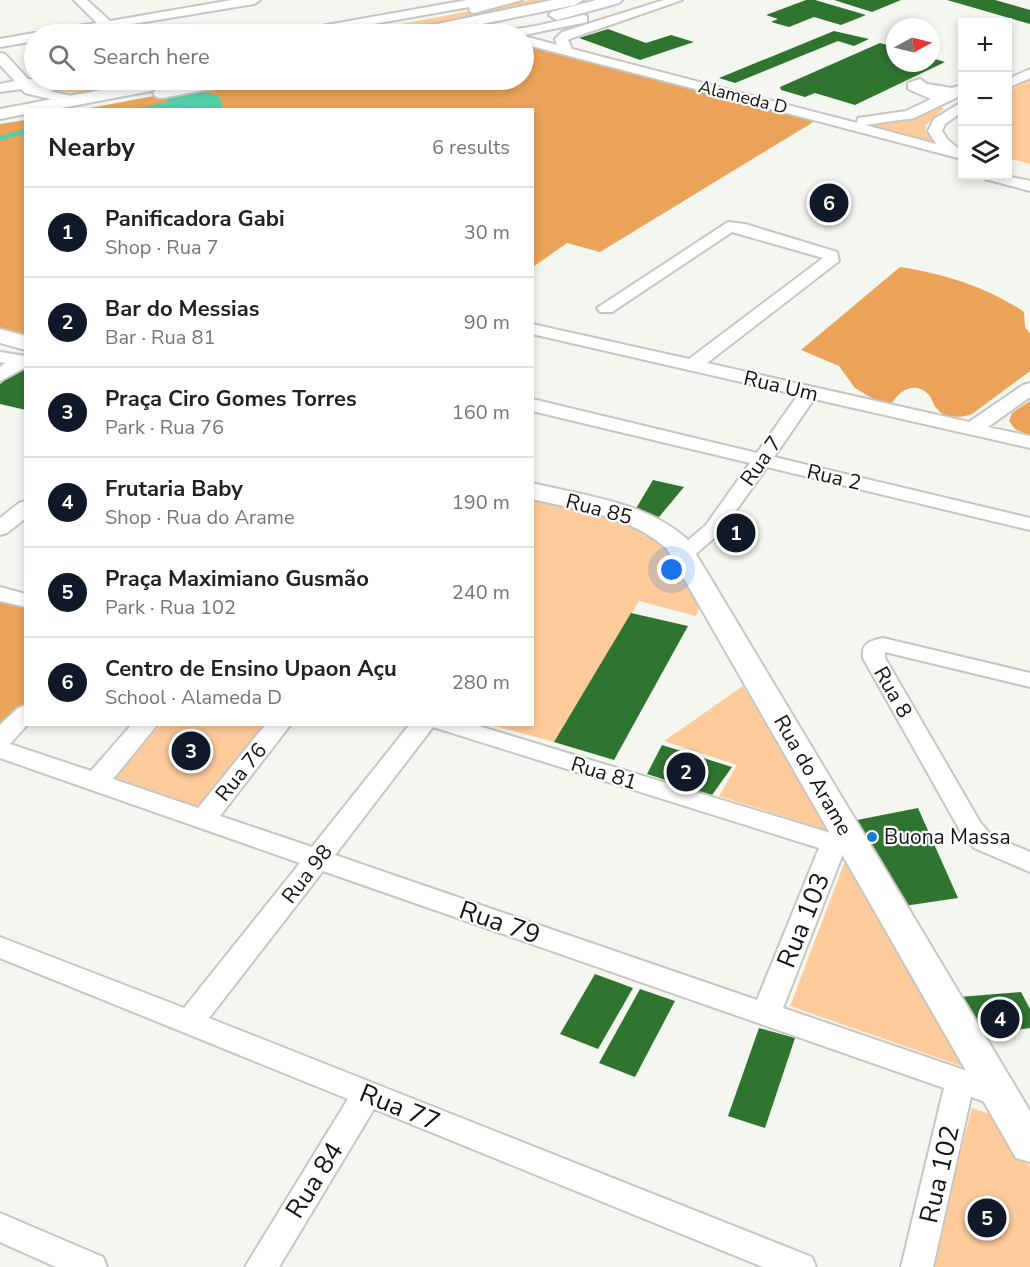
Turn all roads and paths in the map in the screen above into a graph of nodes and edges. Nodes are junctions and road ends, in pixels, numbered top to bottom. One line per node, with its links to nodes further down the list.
1 (80, 0): 11 (street)
2 (254, 0): 9 (street)
3 (487, 0): 10 (street)
4 (575, 0): 15 (main road)
5 (614, 0): 16 (main road)
6 (646, 0): 18 (street)
7 (676, 0): 17 (street)
8 (507, 1): 10 (street)
9 (211, 3): 12 (street)
10 (453, 6): 13 (street); 14 (street)
11 (106, 24)
12 (112, 24)
13 (353, 24)
14 (376, 24)
15 (461, 24)
16 (509, 24)
17 (586, 27): 18 (street); 22 (street)
18 (534, 29)
19 (24, 39): 20 (street)
20 (0, 43)
21 (534, 43): 22 (street, Alameda D)
22 (567, 51): 39 (street, Alameda D)
23 (0, 57): 26 (street)
24 (1030, 74): 25 (street)
25 (1012, 82)
26 (24, 84)
27 (24, 87): 28 (street)
28 (0, 88)
29 (27, 90): 38 (street)
30 (35, 90): 35 (street)
31 (137, 90): 35 (main road)
32 (168, 90): 35 (main road)
33 (901, 95): 34 (street)
34 (949, 96): 39 (street)
35 (74, 105): 36 (main road)
36 (56, 108)
37 (958, 109): 42 (street)
38 (14, 115): 40 (main road)
39 (831, 119): 41 (street, Alameda D); 43 (street)
40 (0, 124)
41 (958, 153)
42 (958, 153)
43 (958, 167)
44 (1012, 167): 45 (street)
45 (1030, 172)
46 (1006, 180): 47 (street)
47 (1030, 186)
48 (606, 308): 53 (street)
49 (534, 329): 53 (street, Rua Um)
50 (0, 336): 51 (main road)
51 (24, 356): 52 (street); 54 (street)
52 (0, 357)
53 (692, 366): 56 (street, Rua Um)
54 (0, 376)
55 (1030, 389): 58 (street)
56 (809, 393): 58 (street, Rua Um); 60 (street, Rua 7)
57 (534, 405): 60 (street, Rua 2)
58 (972, 429): 59 (street, Rua Um)
59 (1030, 442)
60 (762, 460): 63 (street, Rua 2); 65 (street, Rua 7)
61 (534, 492): 66 (main road, Rua 85)
62 (24, 509): 64 (street)
63 (1030, 524)
64 (0, 529)
65 (713, 529): 66 (street, Rua 7); 66 (street)
66 (674, 542): 79 (main road, Rua do Arame)
67 (0, 594): 68 (street)
68 (24, 600)
69 (1030, 680): 81 (street, Rua 8)
70 (24, 715): 75 (street)
71 (144, 726): 77 (street)
72 (277, 726): 78 (street, Rua 76)
73 (421, 726): 80 (street, Rua 98)
74 (450, 726): 79 (street, Rua 81)
75 (0, 739)
76 (0, 749): 77 (street, Rua 79)
77 (96, 782): 78 (street, Rua 79)
78 (203, 819): 80 (street, Rua 79)
79 (843, 842): 83 (street, Rua 103); 87 (main road, Rua do Arame)
80 (319, 859): 83 (street, Rua 79); 84 (street, Rua 98)
81 (1030, 862)
82 (0, 947): 84 (street, Rua 77)
83 (766, 1014): 85 (street, Rua 79)
84 (189, 1023): 86 (street, Rua 77)
85 (960, 1082): 87 (street, Rua 79); 93 (street, Rua 102)
86 (367, 1094): 91 (street, Rua 84); 92 (street, Rua 77)
87 (1000, 1095): 88 (main road, Rua do Arame)
88 (1030, 1146)
89 (0, 1227): 90 (street)
90 (91, 1267)
91 (261, 1267)
92 (800, 1267)
93 (917, 1267)

